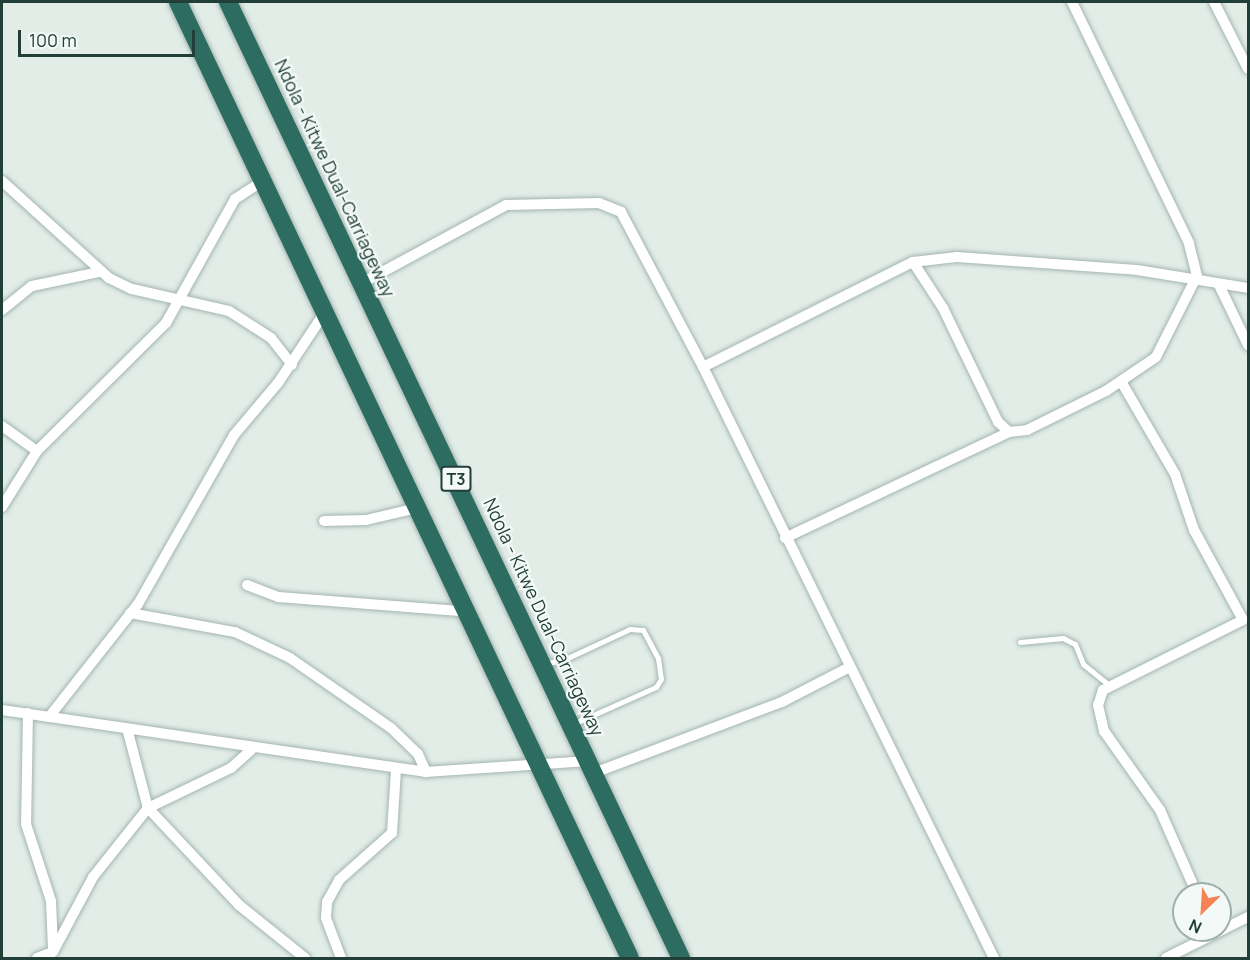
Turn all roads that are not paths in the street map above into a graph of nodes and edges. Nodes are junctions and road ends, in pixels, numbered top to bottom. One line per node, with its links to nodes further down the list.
1 (178, 2): 7 (highway, T3)
2 (228, 2): 11 (highway, Ndola - Kitwe Dual-Carriageway / T3)
3 (1072, 2): 10 (street)
4 (1214, 2): 5 (street)
5 (1248, 69)
6 (2, 181): 9 (street)
7 (261, 182): 14 (street); 16 (highway, T3)
8 (913, 262): 10 (street); 19 (street); 22 (street)
9 (99, 272): 14 (street); 15 (street)
10 (1197, 276): 12 (street); 20 (street)
11 (362, 283): 19 (street); 34 (highway, Ndola - Kitwe Dual-Carriageway / T3)
12 (1219, 285): 13 (street); 17 (street)
13 (1248, 288)
14 (179, 298): 18 (street); 23 (street)
15 (2, 309)
16 (323, 315): 18 (street); 25 (highway, T3)
17 (1248, 345)
18 (292, 365): 30 (street)
19 (703, 367): 27 (street)
20 (1122, 382): 22 (street); 31 (street)
21 (2, 426): 23 (street)
22 (1009, 432): 27 (street)
23 (37, 451): 24 (street)
24 (2, 507)
25 (417, 508): 26 (street); 29 (highway, T3)
26 (324, 521)
27 (785, 538): 35 (street)
28 (247, 585): 29 (street)
29 (462, 612): 43 (highway, T3)
30 (130, 613): 39 (street); 46 (street)
31 (1246, 619): 32 (street); 36 (street)
32 (1248, 632)
33 (1020, 642): 36 (lane)
34 (542, 663): 40 (highway, Ndola - Kitwe Dual-Carriageway / T3); 40 (lane)
35 (848, 668): 44 (street); 58 (street)
36 (1110, 686): 48 (street)
37 (2, 710): 38 (street)
38 (28, 714): 39 (street); 52 (street)
39 (49, 717): 41 (street)
40 (571, 725): 44 (highway, Ndola - Kitwe Dual-Carriageway / T3)
41 (128, 732): 42 (street); 47 (street)
42 (251, 750): 45 (street); 47 (street)
43 (537, 767): 44 (street); 46 (street); 56 (highway, T3)
44 (591, 767): 57 (highway, Ndola - Kitwe Dual-Carriageway / T3)
45 (396, 769): 46 (street); 55 (street)
46 (426, 772)
47 (148, 807): 52 (street); 54 (street)
48 (1192, 882)
49 (1248, 917): 50 (street)
50 (1232, 924)
51 (1195, 942): 59 (street)
52 (53, 955): 53 (street)
53 (37, 958)
54 (305, 958)
55 (341, 958)
56 (630, 958)
57 (681, 958)
58 (994, 958)
59 (1166, 958)

